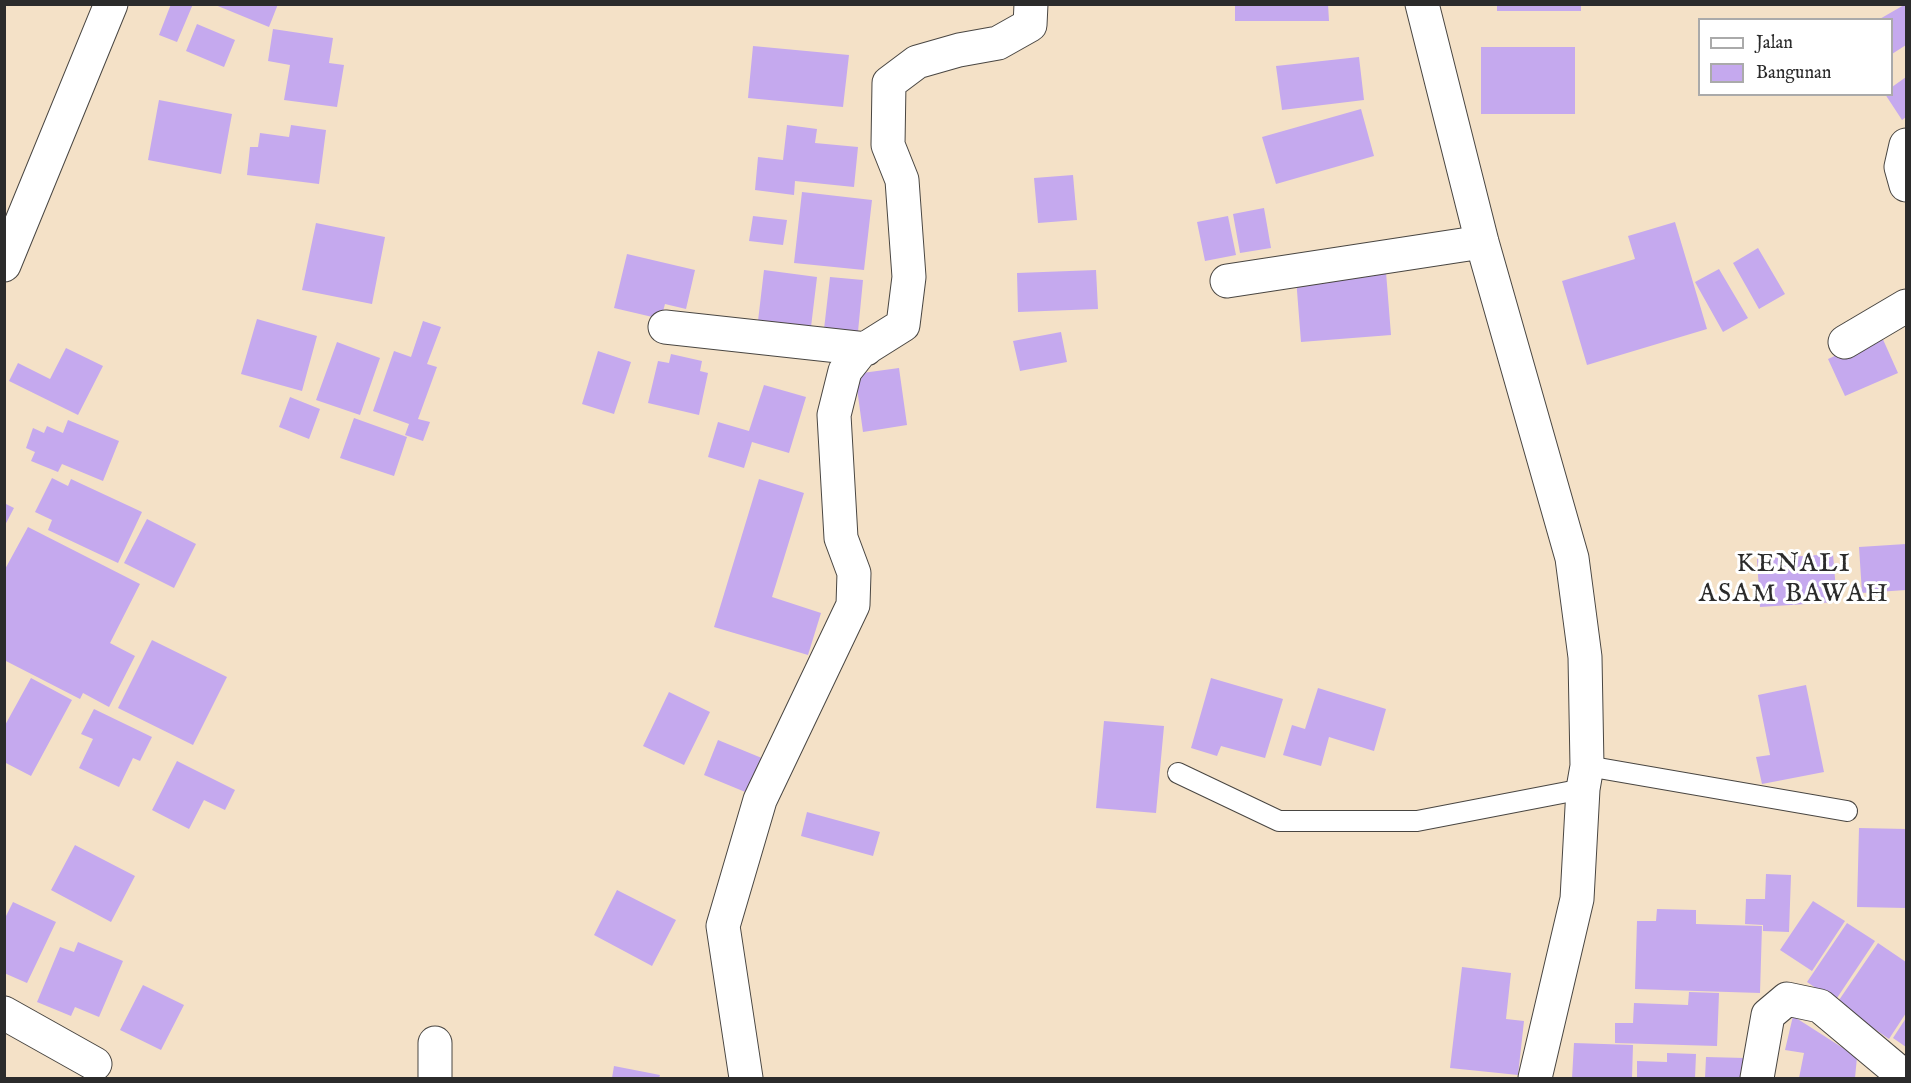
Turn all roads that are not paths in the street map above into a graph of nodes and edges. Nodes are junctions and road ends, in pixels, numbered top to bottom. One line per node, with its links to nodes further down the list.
1 (111, 4): 7 (main road)
2 (1031, 4): 12 (main road)
3 (1422, 4): 6 (main road)
4 (1906, 145): 5 (main road)
5 (1906, 185)
6 (1482, 242): 8 (main road); 14 (main road)
7 (4, 265)
8 (1227, 281)
9 (1906, 306): 11 (main road)
10 (665, 327): 12 (main road)
11 (1845, 342)
12 (866, 349): 20 (main road)
13 (1178, 773): 14 (lane)
14 (1585, 777): 15 (lane); 21 (main road)
15 (1847, 811)
16 (4, 1013): 18 (main road)
17 (435, 1043): 19 (main road)
18 (95, 1064)
19 (435, 1078)
20 (746, 1078)
21 (1535, 1078)
22 (1757, 1078): 23 (main road)
23 (1906, 1078)

